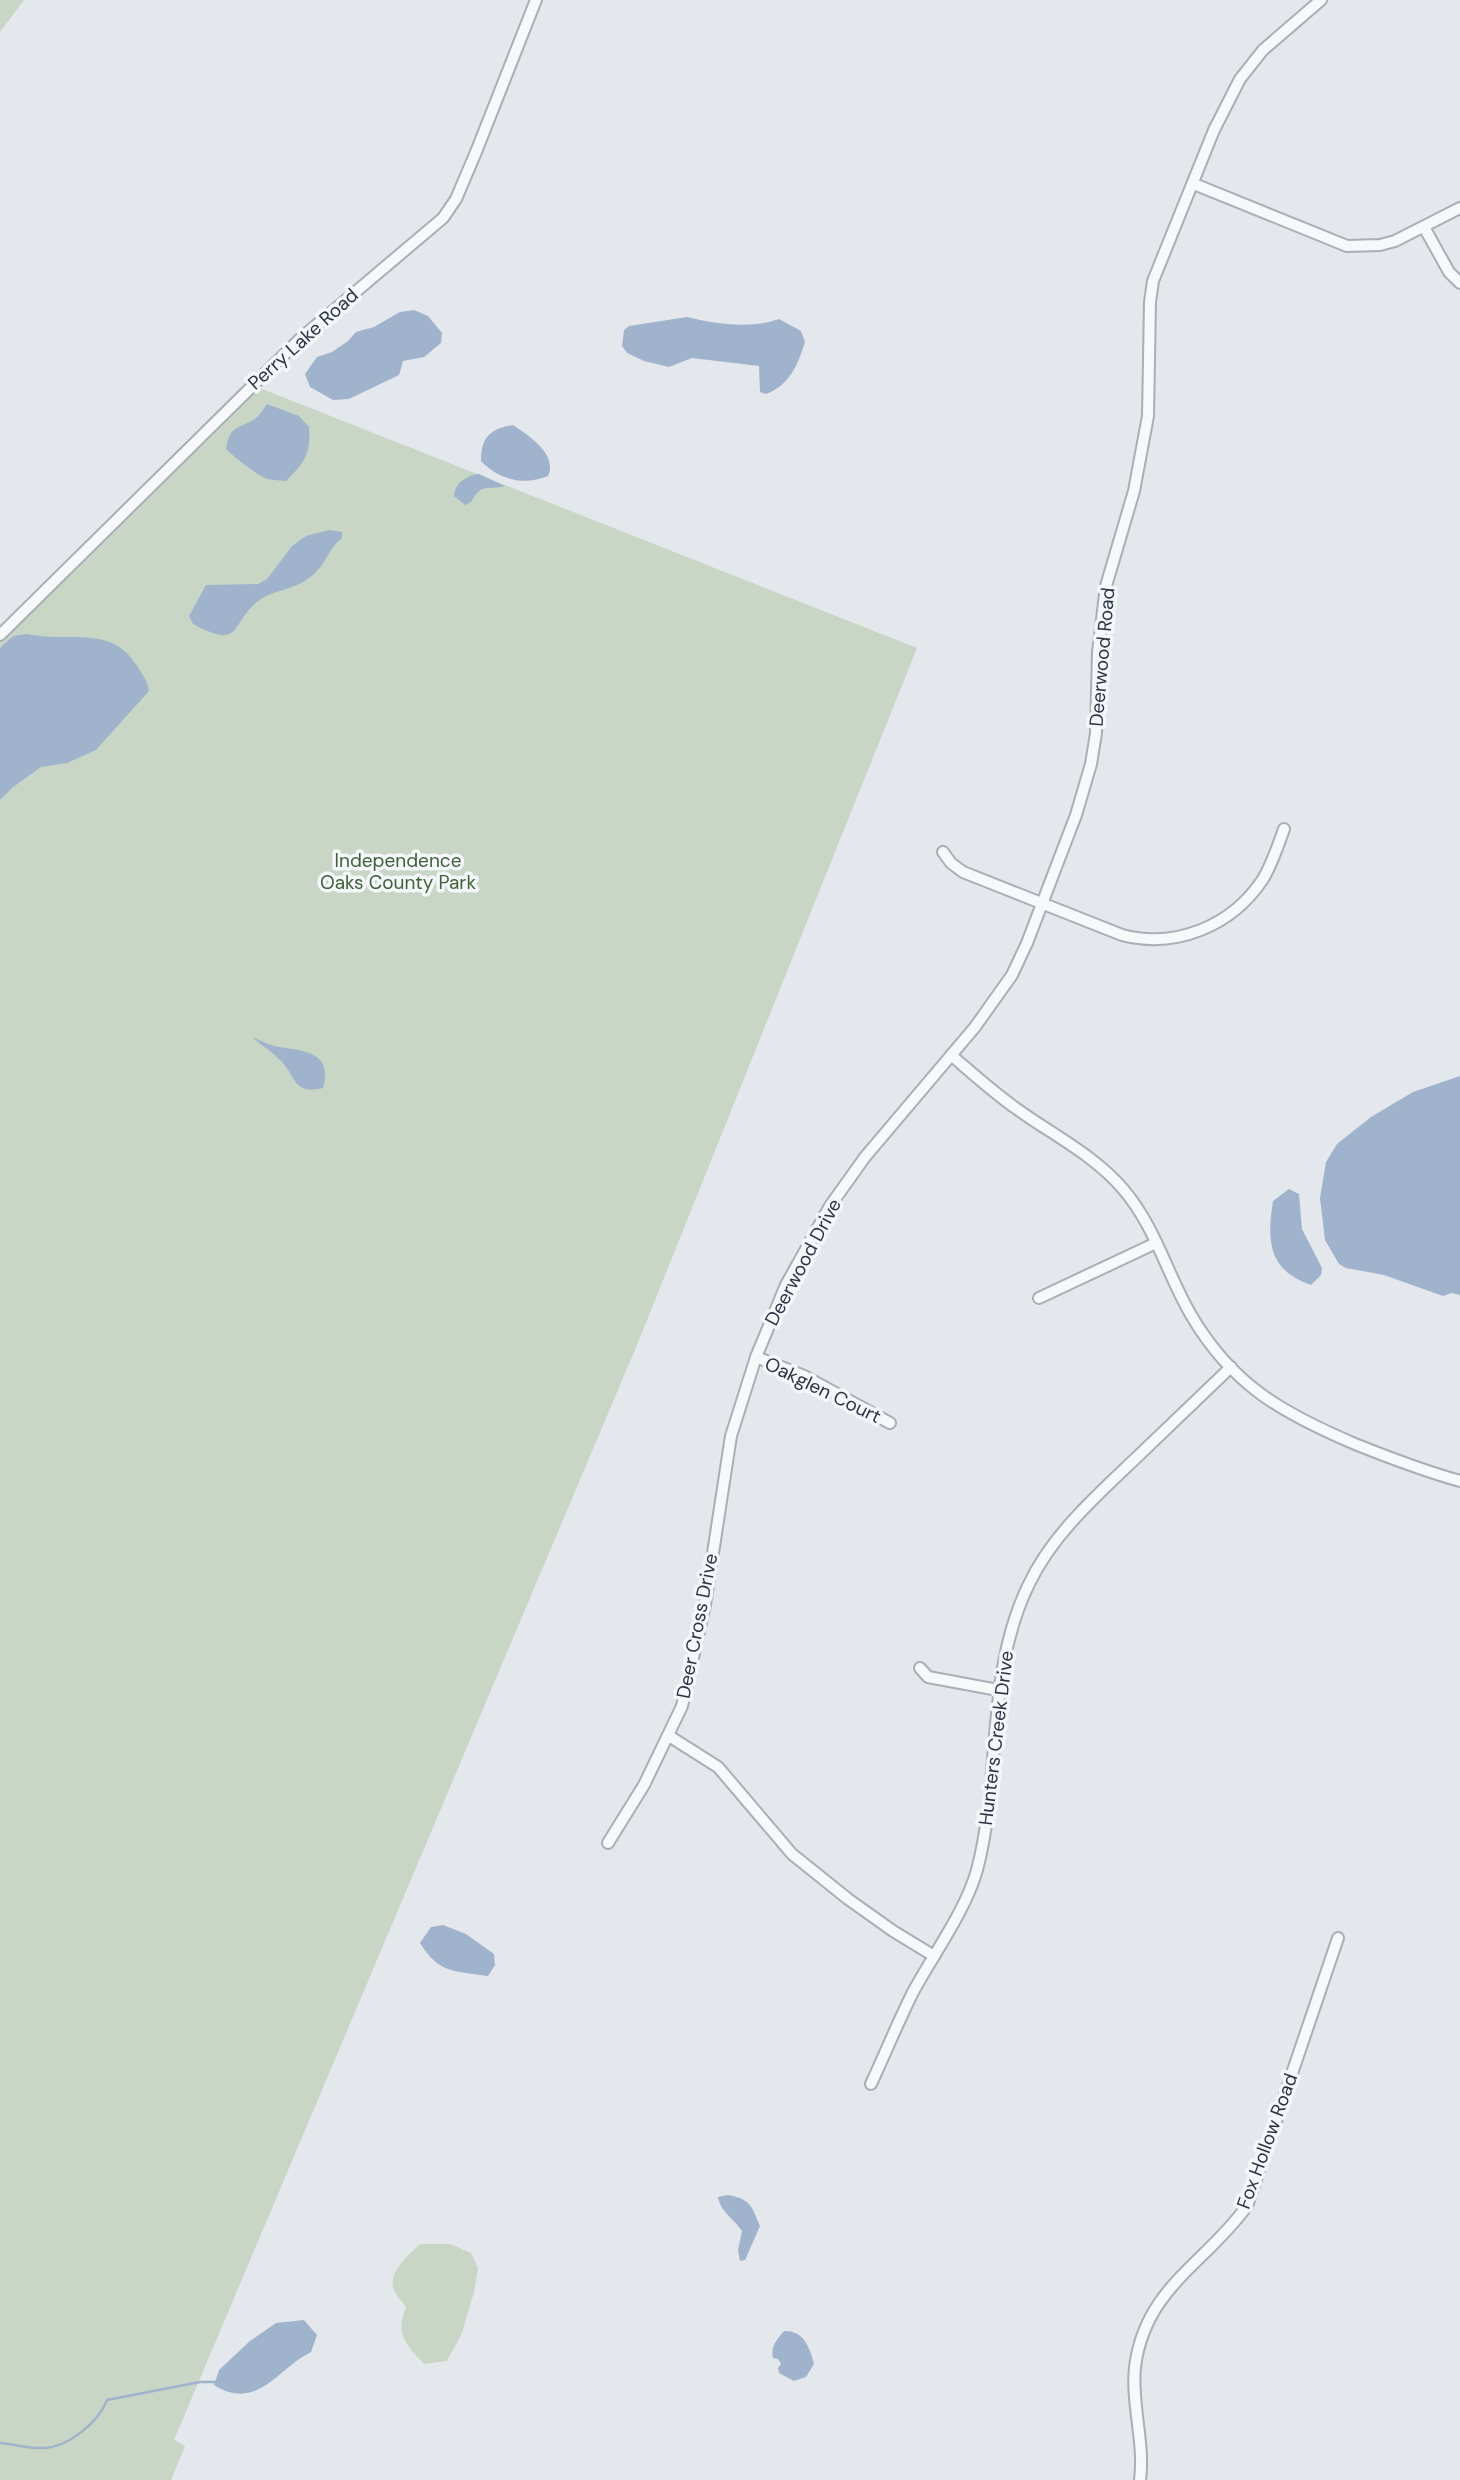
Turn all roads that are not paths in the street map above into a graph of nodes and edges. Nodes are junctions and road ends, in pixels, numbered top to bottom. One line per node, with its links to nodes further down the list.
1 (536, 0): 7 (street, Perry Lake Road)
2 (1321, 0): 3 (street, Deerwood Road)
3 (1194, 184): 5 (street); 10 (street, Deerwood Road)
4 (1460, 208): 5 (street)
5 (1424, 227): 6 (street)
6 (1460, 282)
7 (0, 635)
8 (1284, 829): 10 (street)
9 (943, 852): 10 (street)
10 (1042, 905): 11 (street, Deerwood Road)
11 (951, 1055): 12 (street); 14 (street, Deerwood Drive)
12 (1156, 1243): 13 (street); 15 (street)
13 (1039, 1298)
14 (756, 1357): 16 (street, Oakglen Court); 18 (street, Deerwood Drive)
15 (1231, 1367): 17 (street); 20 (street, Hunters Creek Drive)
16 (890, 1423)
17 (1460, 1481)
18 (713, 1544): 21 (street, Deer Cross Drive)
19 (920, 1668): 20 (street)
20 (998, 1690): 24 (street, Hunters Creek Drive)
21 (668, 1736): 22 (street); 24 (street)
22 (608, 1843)
23 (1338, 1938): 26 (street, Fox Hollow Road)
24 (934, 1956): 25 (street, Hunters Creek Drive)
25 (871, 2084)
26 (1140, 2480)

